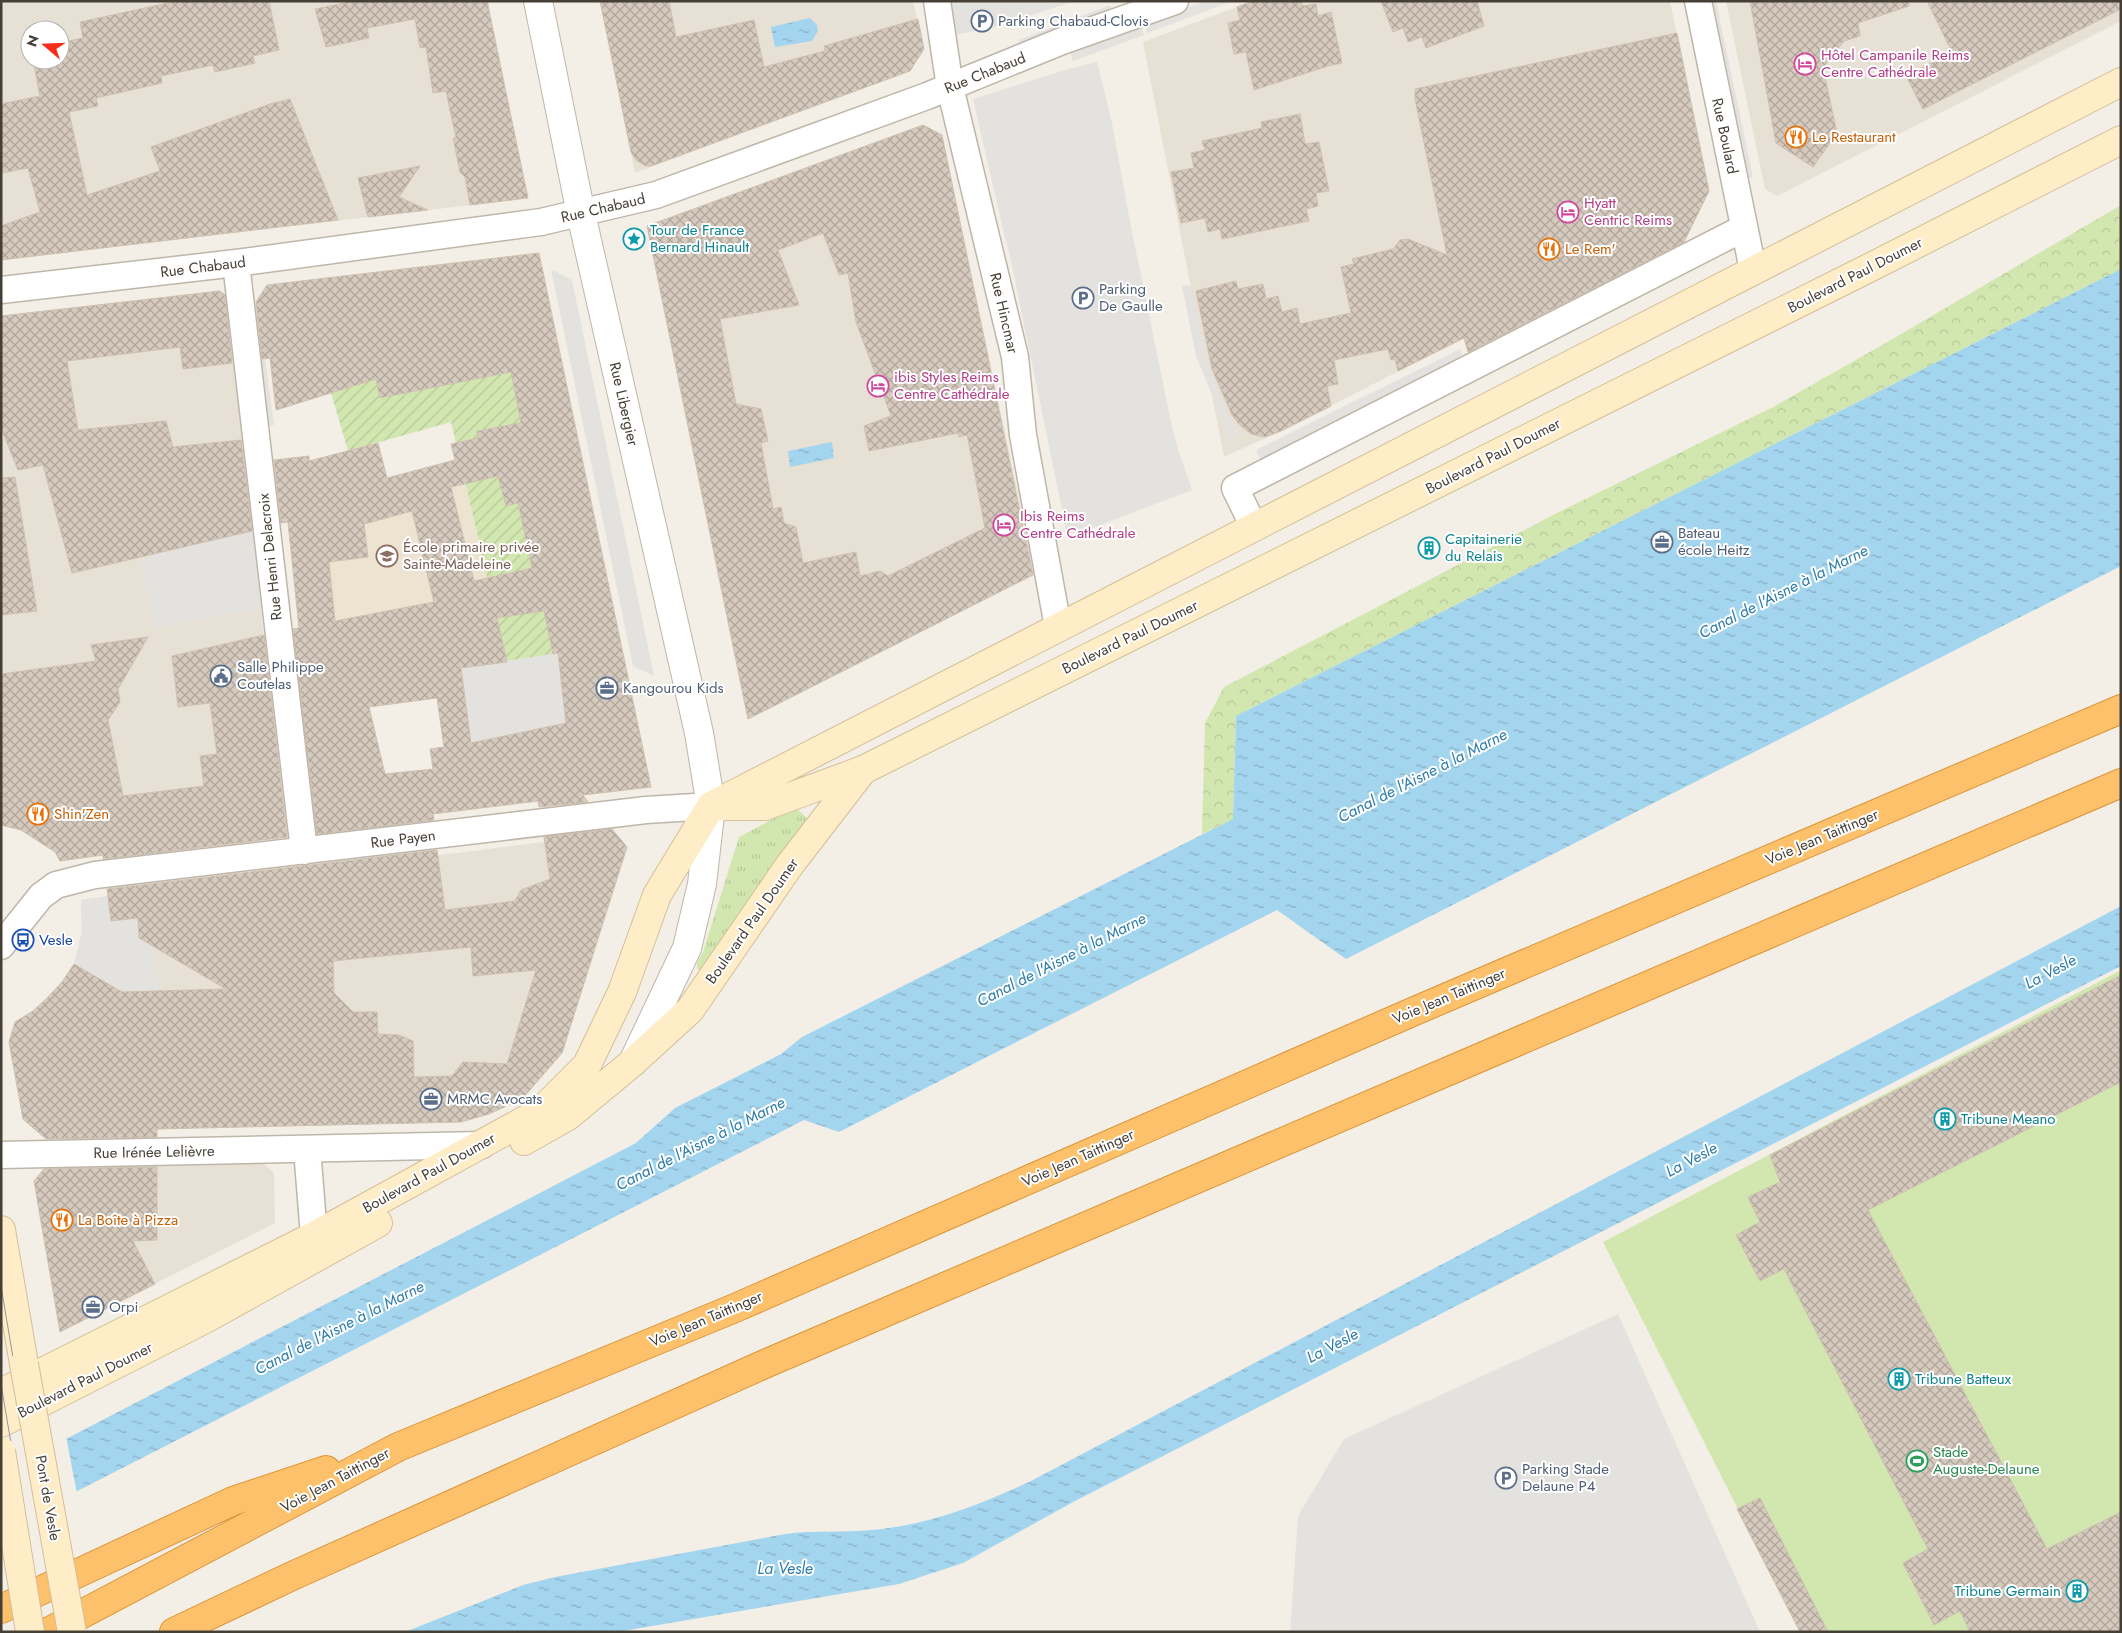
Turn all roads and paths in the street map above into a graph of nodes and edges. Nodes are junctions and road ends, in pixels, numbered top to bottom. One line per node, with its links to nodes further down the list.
1 (538, 1): 8 (street, Rue Libergier)
2 (937, 1): 6 (street, Rue Hincmar)
3 (1175, 1): 6 (street, Rue Chabaud)
4 (1698, 1): 9 (street, Rue Boulard)
5 (2121, 82): 11 (main road)
6 (950, 87): 8 (street, Rue Chabaud); 14 (street, Rue Hincmar)
7 (2121, 140): 16 (main road, Boulevard Paul Doumer)
8 (581, 214): 10 (street, Rue Chabaud); 18 (street, Rue Libergier)
9 (1744, 228): 11 (street, Rue Boulard); 13 (street)
10 (236, 263): 12 (street, Rue Chabaud); 19 (street, Rue Henri Delacroix)
11 (1753, 270): 13 (main road)
12 (1, 290)
13 (1254, 527): 14 (main road)
14 (1058, 627): 18 (main road)
15 (2121, 709): 29 (highway, Voie Jean Taittinger)
16 (863, 770): 18 (main road, Boulevard Paul Doumer); 21 (main road, Boulevard Paul Doumer)
17 (2121, 783): 35 (highway)
18 (711, 806): 19 (street, Rue Payen); 21 (street, Boulevard Paul Doumer); 22 (main road, Boulevard Paul Doumer)
19 (304, 850): 20 (street, Rue Payen)
20 (1, 946)
21 (632, 1064): 28 (main road, Boulevard Paul Doumer)
22 (482, 1145): 23 (street, Rue Irénée Lelièvre); 26 (main road, Boulevard Paul Doumer)
23 (307, 1149): 24 (street, Rue Irénée Lelièvre); 26 (street)
24 (1, 1155)
25 (1, 1230): 34 (main road, Pont de Vesle, bridge)
26 (314, 1236): 27 (main road, Boulevard Paul Doumer)
27 (1, 1393)
28 (1, 1422)
29 (398, 1447): 31 (highway); 33 (highway, Voie Jean Taittinger)
30 (1, 1451): 32 (main road, bridge)
31 (1, 1609)
32 (30, 1632)
33 (48, 1632)
34 (72, 1632)
35 (174, 1632)

